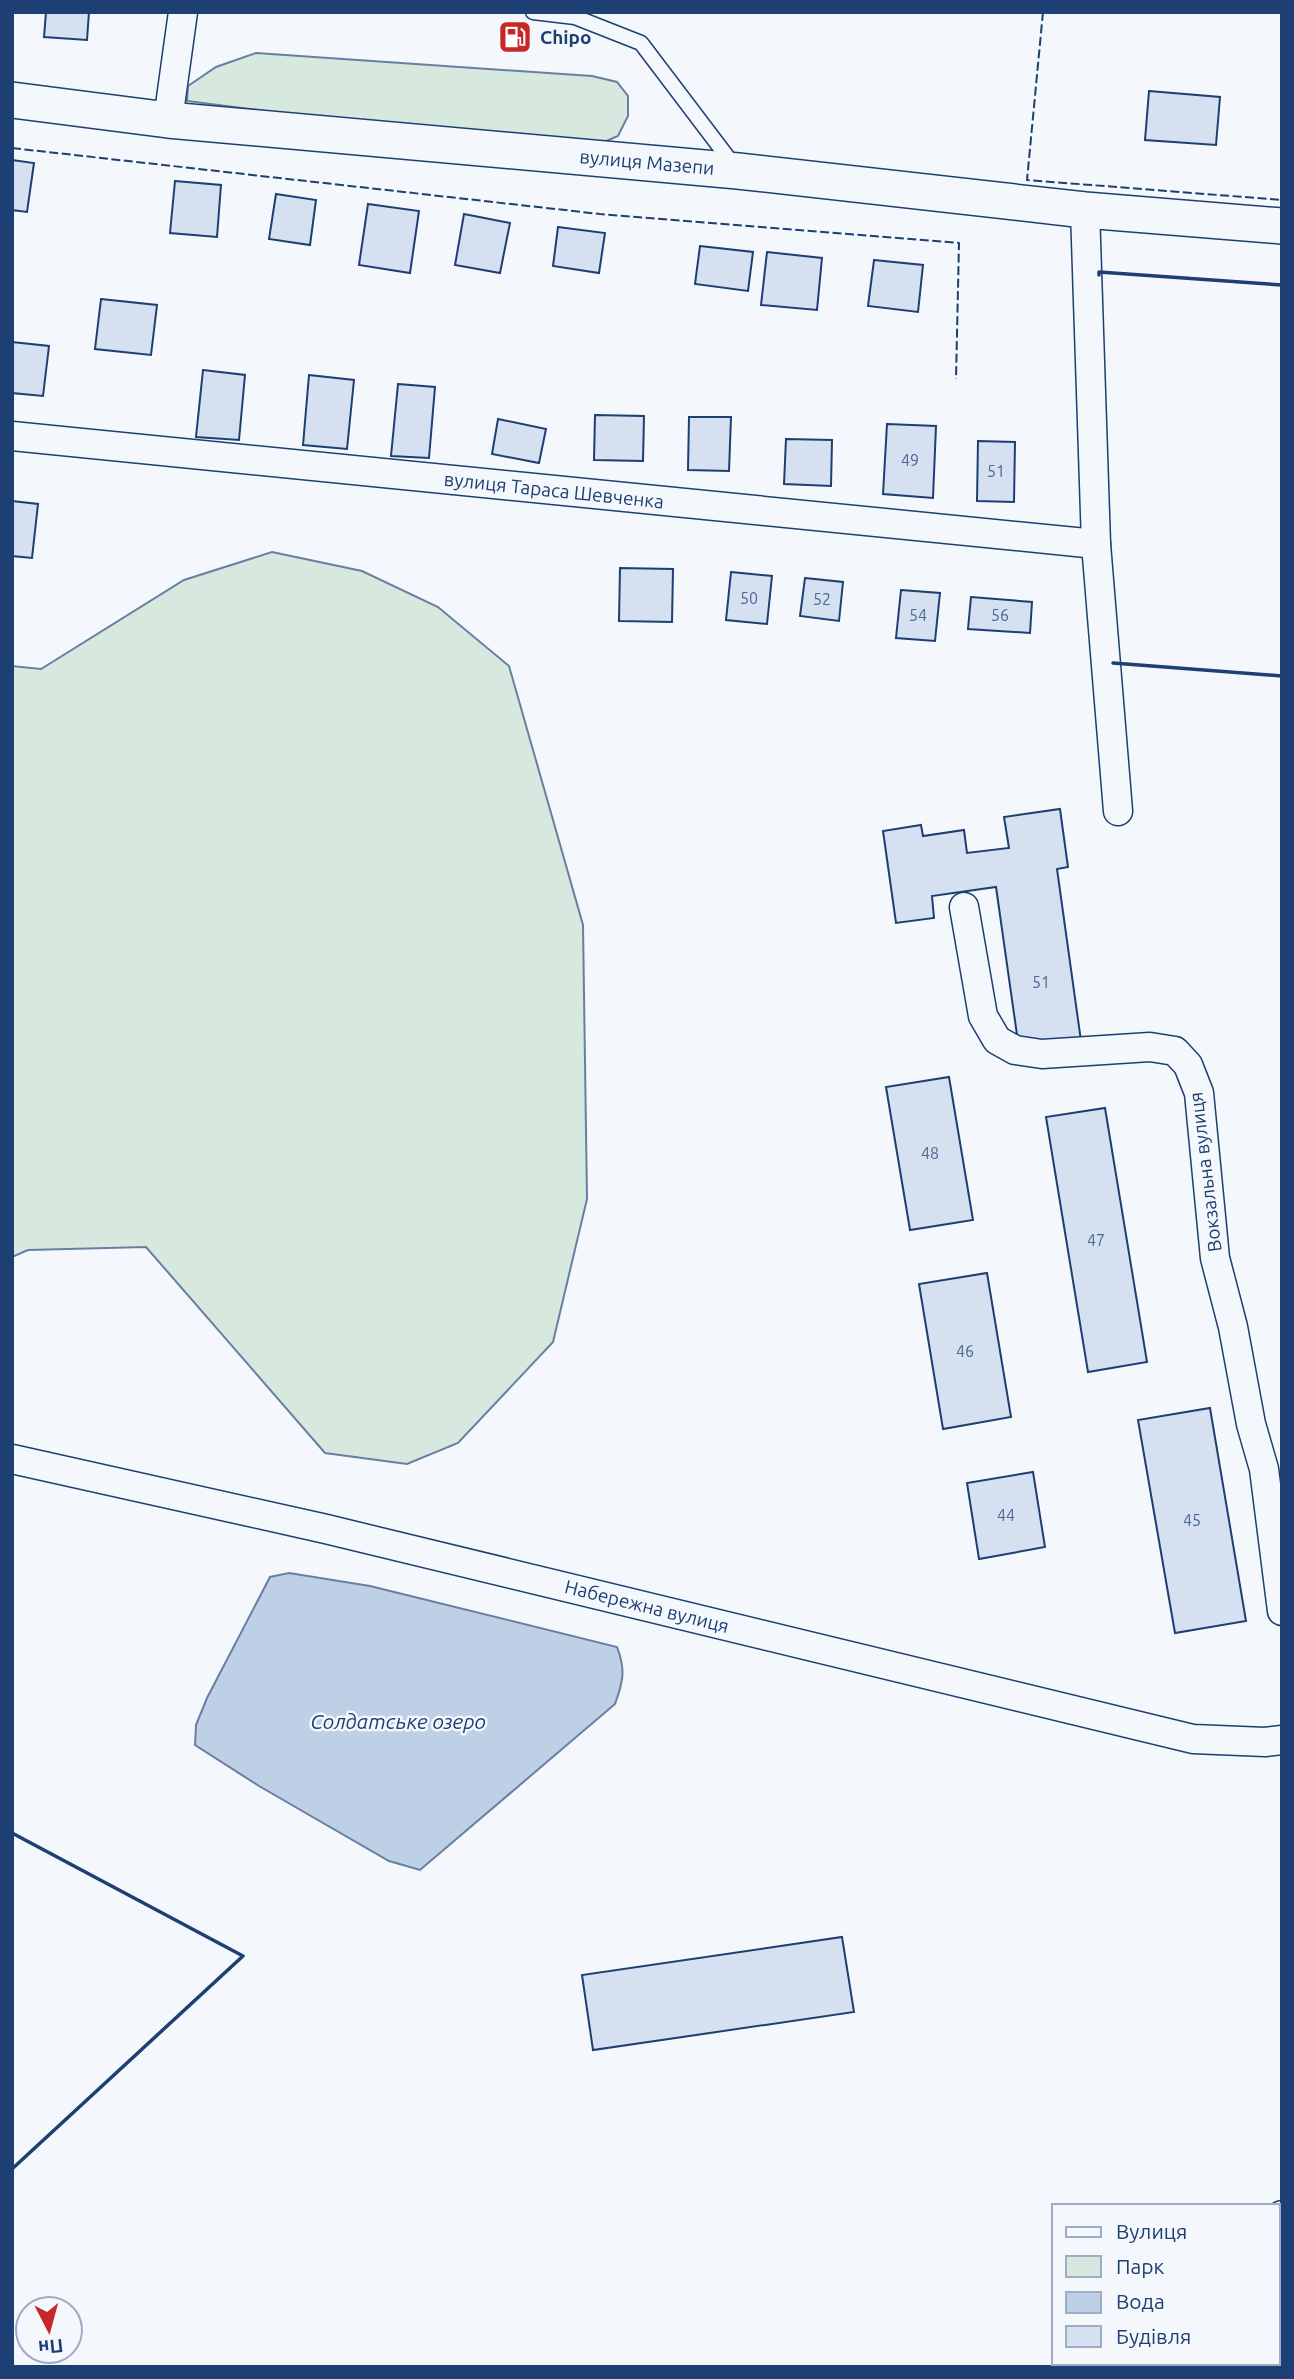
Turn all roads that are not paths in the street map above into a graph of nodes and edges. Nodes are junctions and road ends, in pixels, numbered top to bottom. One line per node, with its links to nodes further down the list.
1 (183, 12): 4 (street)
2 (533, 12): 5 (lane)
3 (12, 100): 4 (street, вулиця Мазепи)
4 (168, 120): 5 (street, вулиця Мазепи)
5 (738, 170): 6 (street, вулиця Мазепи)
6 (1085, 210): 7 (street, вулиця Мазепи); 9 (street)
7 (1282, 226)
8 (12, 436): 9 (street, вулиця Тараса Шевченка)
9 (1096, 544): 10 (street)
10 (1118, 811)
11 (964, 907): 13 (street, Вокзальна вулиця)
12 (12, 1459): 14 (street, Набережна вулиця)
13 (1282, 1611)
14 (1282, 1740)

